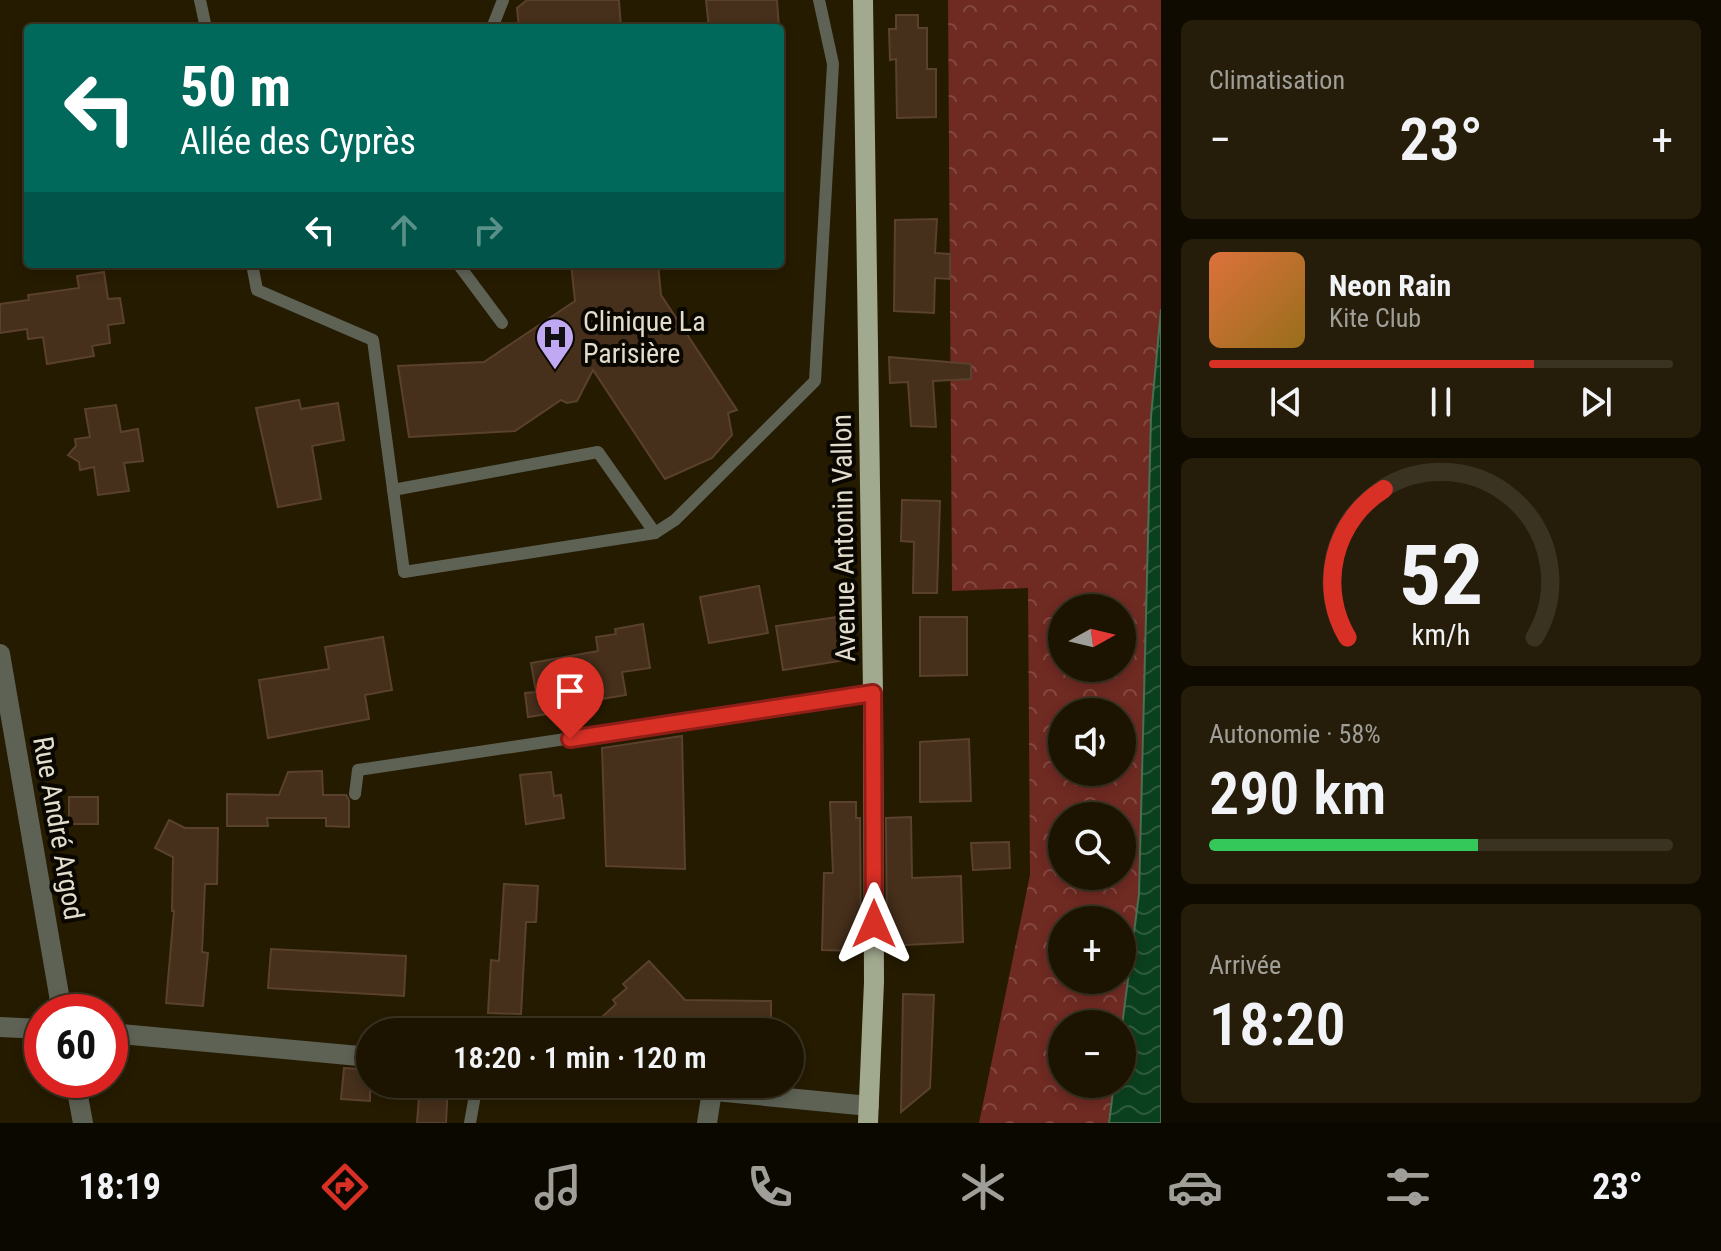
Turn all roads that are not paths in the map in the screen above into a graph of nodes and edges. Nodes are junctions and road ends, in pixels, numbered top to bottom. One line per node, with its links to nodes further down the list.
1 (200, 0): 5 (lane)
2 (503, 0): 6 (lane)
3 (819, 0): 11 (lane)
4 (863, 0): 13 (main road, Avenue Antonin Vallon)
5 (205, 24)
6 (494, 24)
7 (253, 268): 10 (lane)
8 (461, 268): 9 (lane)
9 (502, 323)
10 (393, 490): 11 (lane); 11 (lane)
11 (655, 533)
12 (0, 654): 15 (street, Rue André Argod)
13 (873, 693): 14 (lane); 24 (main road, Avenue Antonin Vallon)
14 (355, 794)
15 (59, 994)
16 (0, 1027): 17 (street)
17 (24, 1028)
18 (128, 1035): 19 (street)
19 (356, 1056)
20 (78, 1098): 25 (street)
21 (474, 1098): 26 (lane)
22 (711, 1098): 27 (street)
23 (759, 1098): 24 (street)
24 (868, 1114)
25 (83, 1123)
26 (470, 1123)
27 (707, 1123)

